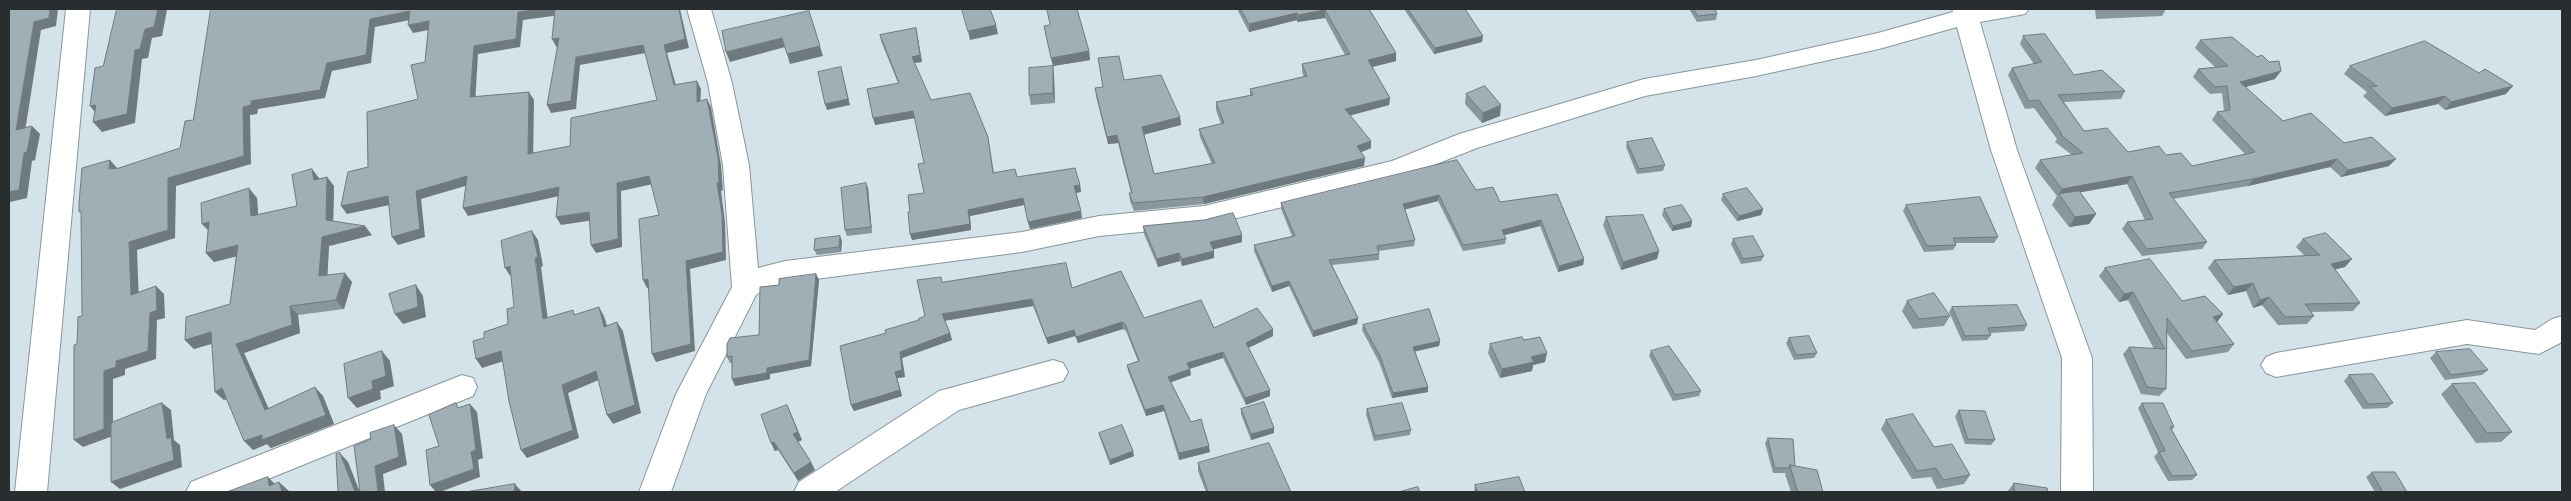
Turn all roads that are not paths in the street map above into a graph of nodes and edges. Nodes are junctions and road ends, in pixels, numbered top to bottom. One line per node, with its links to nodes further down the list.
1 (78, 9): 10 (street)
2 (699, 9): 5 (street)
3 (2017, 9): 4 (street)
4 (1965, 12): 5 (street); 14 (street)
5 (746, 288): 12 (street)
6 (2562, 326): 7 (street)
7 (2276, 365)
8 (1053, 372): 13 (street)
9 (462, 388): 11 (street)
10 (31, 492)
11 (202, 492)
12 (656, 492)
13 (810, 492)
14 (2077, 492)

